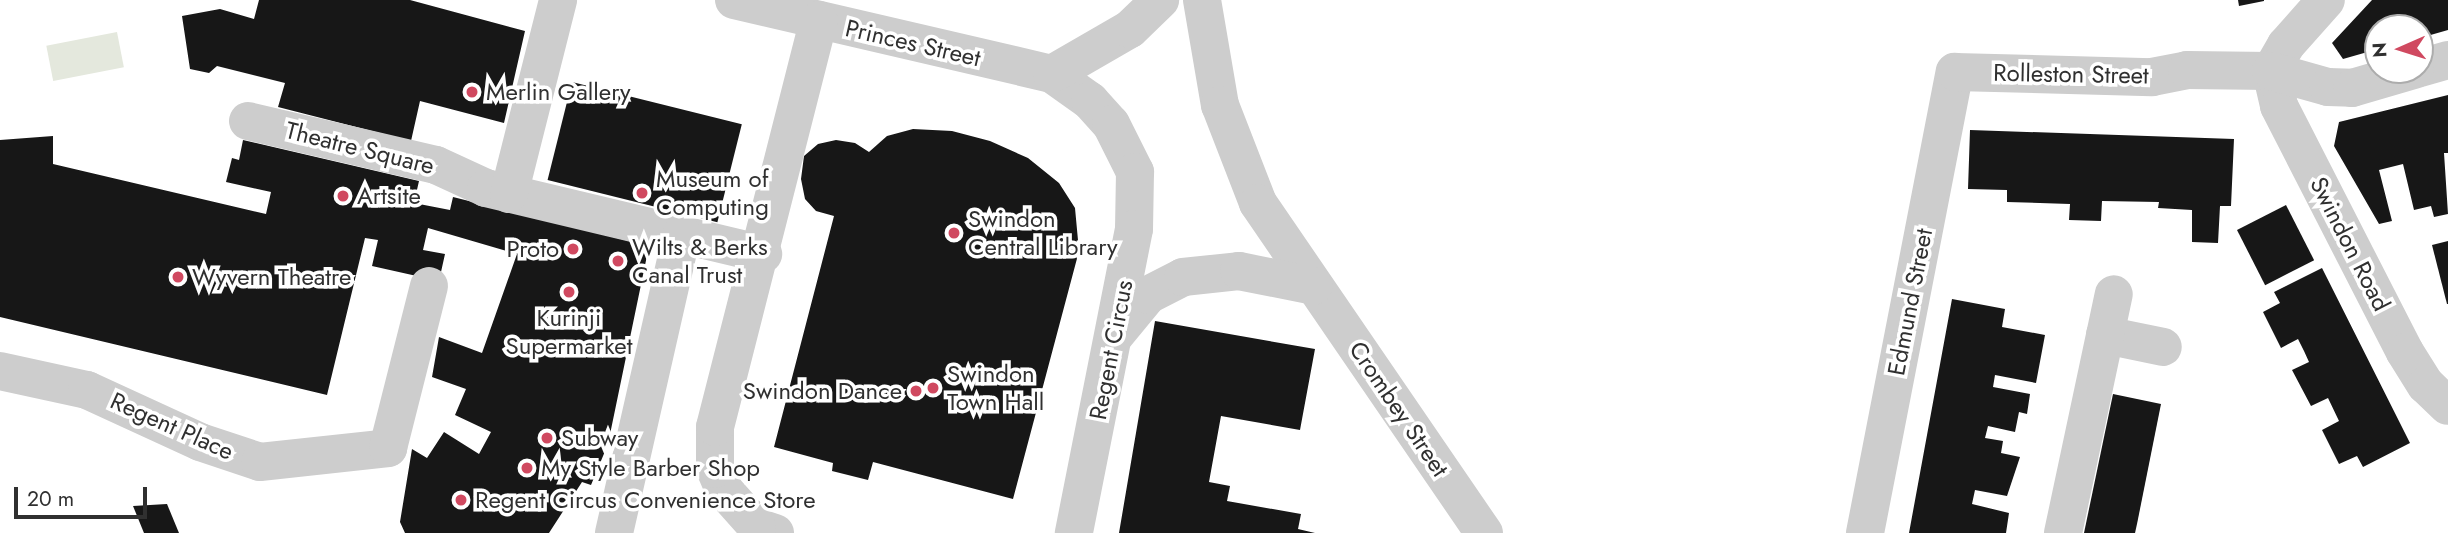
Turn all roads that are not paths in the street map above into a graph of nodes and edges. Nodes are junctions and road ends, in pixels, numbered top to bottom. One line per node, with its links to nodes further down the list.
1 (558, 0): 12 (street)
2 (734, 0): 6 (street, Princes Street)
3 (1160, 0): 9 (street)
4 (1202, 0): 16 (street, Crombey Street)
5 (2326, 0): 7 (street)
6 (819, 20): 9 (street, Princes Street); 14 (street)
7 (2271, 71): 8 (street, Rolleston Street); 10 (street, Rolleston Street); 22 (street, Swindon Road)
8 (1955, 72): 27 (street, Edmund Street)
9 (1052, 74): 19 (street, Regent Circus)
10 (2365, 84)
11 (248, 121): 12 (street, Theatre Square)
12 (509, 194): 13 (street, Theatre Square)
13 (682, 234): 14 (street); 24 (street)
14 (762, 254): 23 (street)
15 (429, 286): 21 (street, Regent Place)
16 (1314, 286): 19 (street); 26 (street, Crombey Street)
17 (2114, 294): 18 (street)
18 (2105, 335): 20 (street); 28 (street)
19 (1114, 336): 25 (street, Regent Circus)
20 (2162, 347)
21 (0, 370)
22 (2448, 407)
23 (760, 531)
24 (614, 533)
25 (1074, 533)
26 (1484, 533)
27 (1865, 533)
28 (2063, 533)

